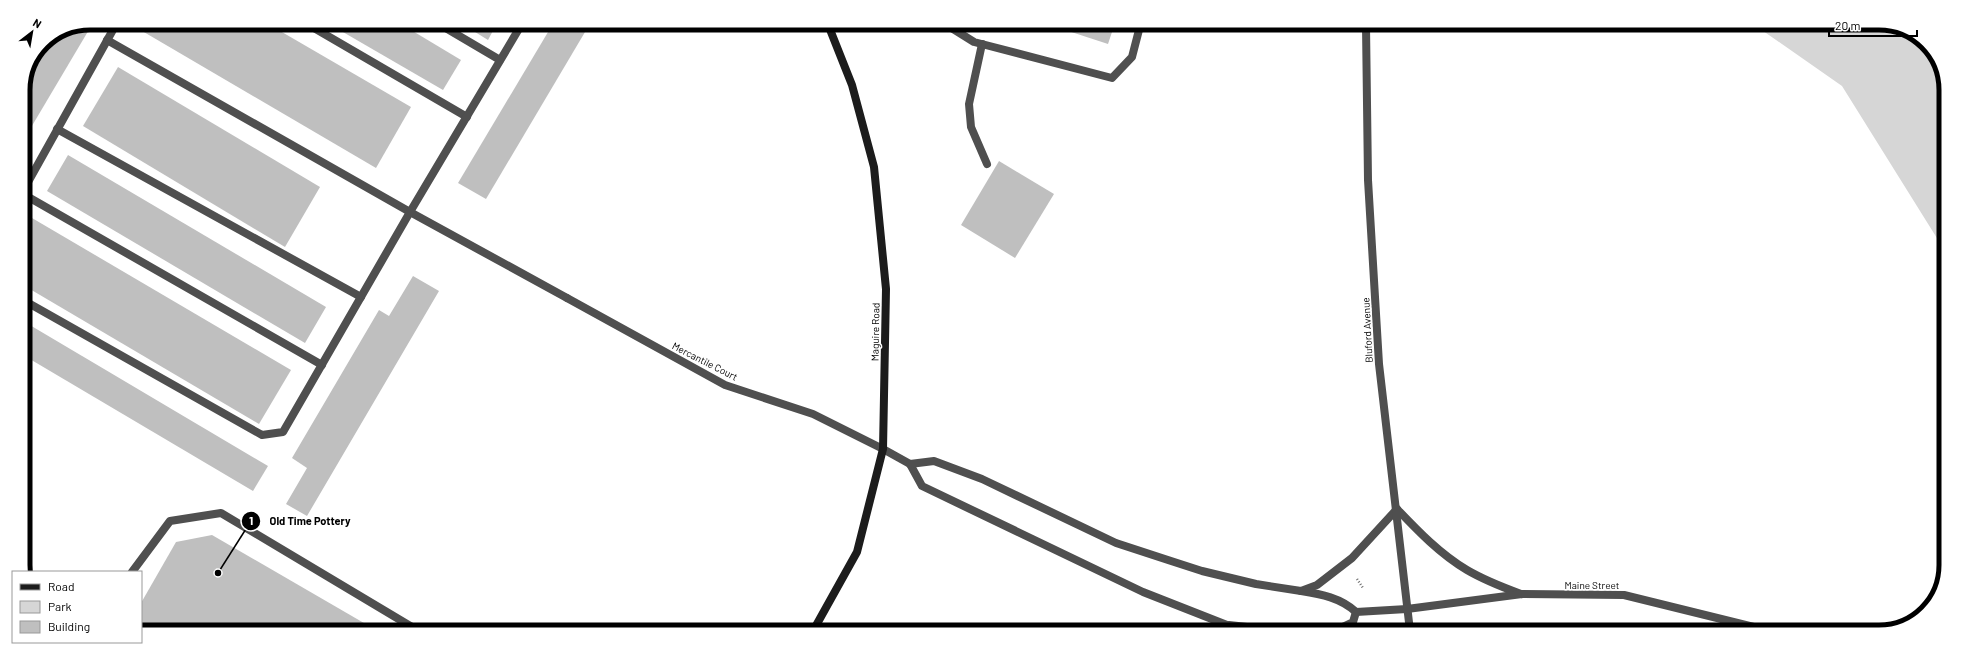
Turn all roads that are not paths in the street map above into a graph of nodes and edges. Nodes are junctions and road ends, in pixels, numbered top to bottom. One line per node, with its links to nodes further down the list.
1 (113, 30): 9 (street)
2 (317, 30): 12 (street)
3 (449, 30): 11 (street)
4 (518, 30): 11 (street)
5 (830, 30): 21 (main road, Maguire Road)
6 (955, 30): 10 (street)
7 (1139, 30): 10 (street)
8 (1366, 30): 23 (street, Bluford Avenue)
9 (107, 40): 13 (street); 17 (street, Mercantile Court)
10 (982, 44): 14 (street)
11 (500, 60): 12 (street)
12 (467, 116): 17 (street)
13 (57, 129): 15 (street); 18 (street)
14 (987, 164)
15 (30, 179)
16 (30, 196): 20 (street)
17 (410, 212): 18 (street); 21 (street, Mercantile Court)
18 (361, 297): 20 (street)
19 (30, 304): 20 (street)
20 (322, 365)
21 (883, 449): 22 (street, Mercantile Court); 30 (main road, Maguire Road)
22 (910, 464): 25 (street); 31 (street)
23 (1396, 509): 25 (street); 26 (street); 27 (street, Bluford Avenue)
24 (133, 571): 29 (street)
25 (1301, 591): 28 (street)
26 (1522, 594): 27 (street, Maine Street); 34 (street, Maine Street)
27 (1407, 609): 28 (street, Maine Street); 33 (street, Bluford Avenue)
28 (1356, 612): 32 (street)
29 (409, 625)
30 (816, 625)
31 (1226, 625)
32 (1347, 625)
33 (1409, 625)
34 (1746, 625)

